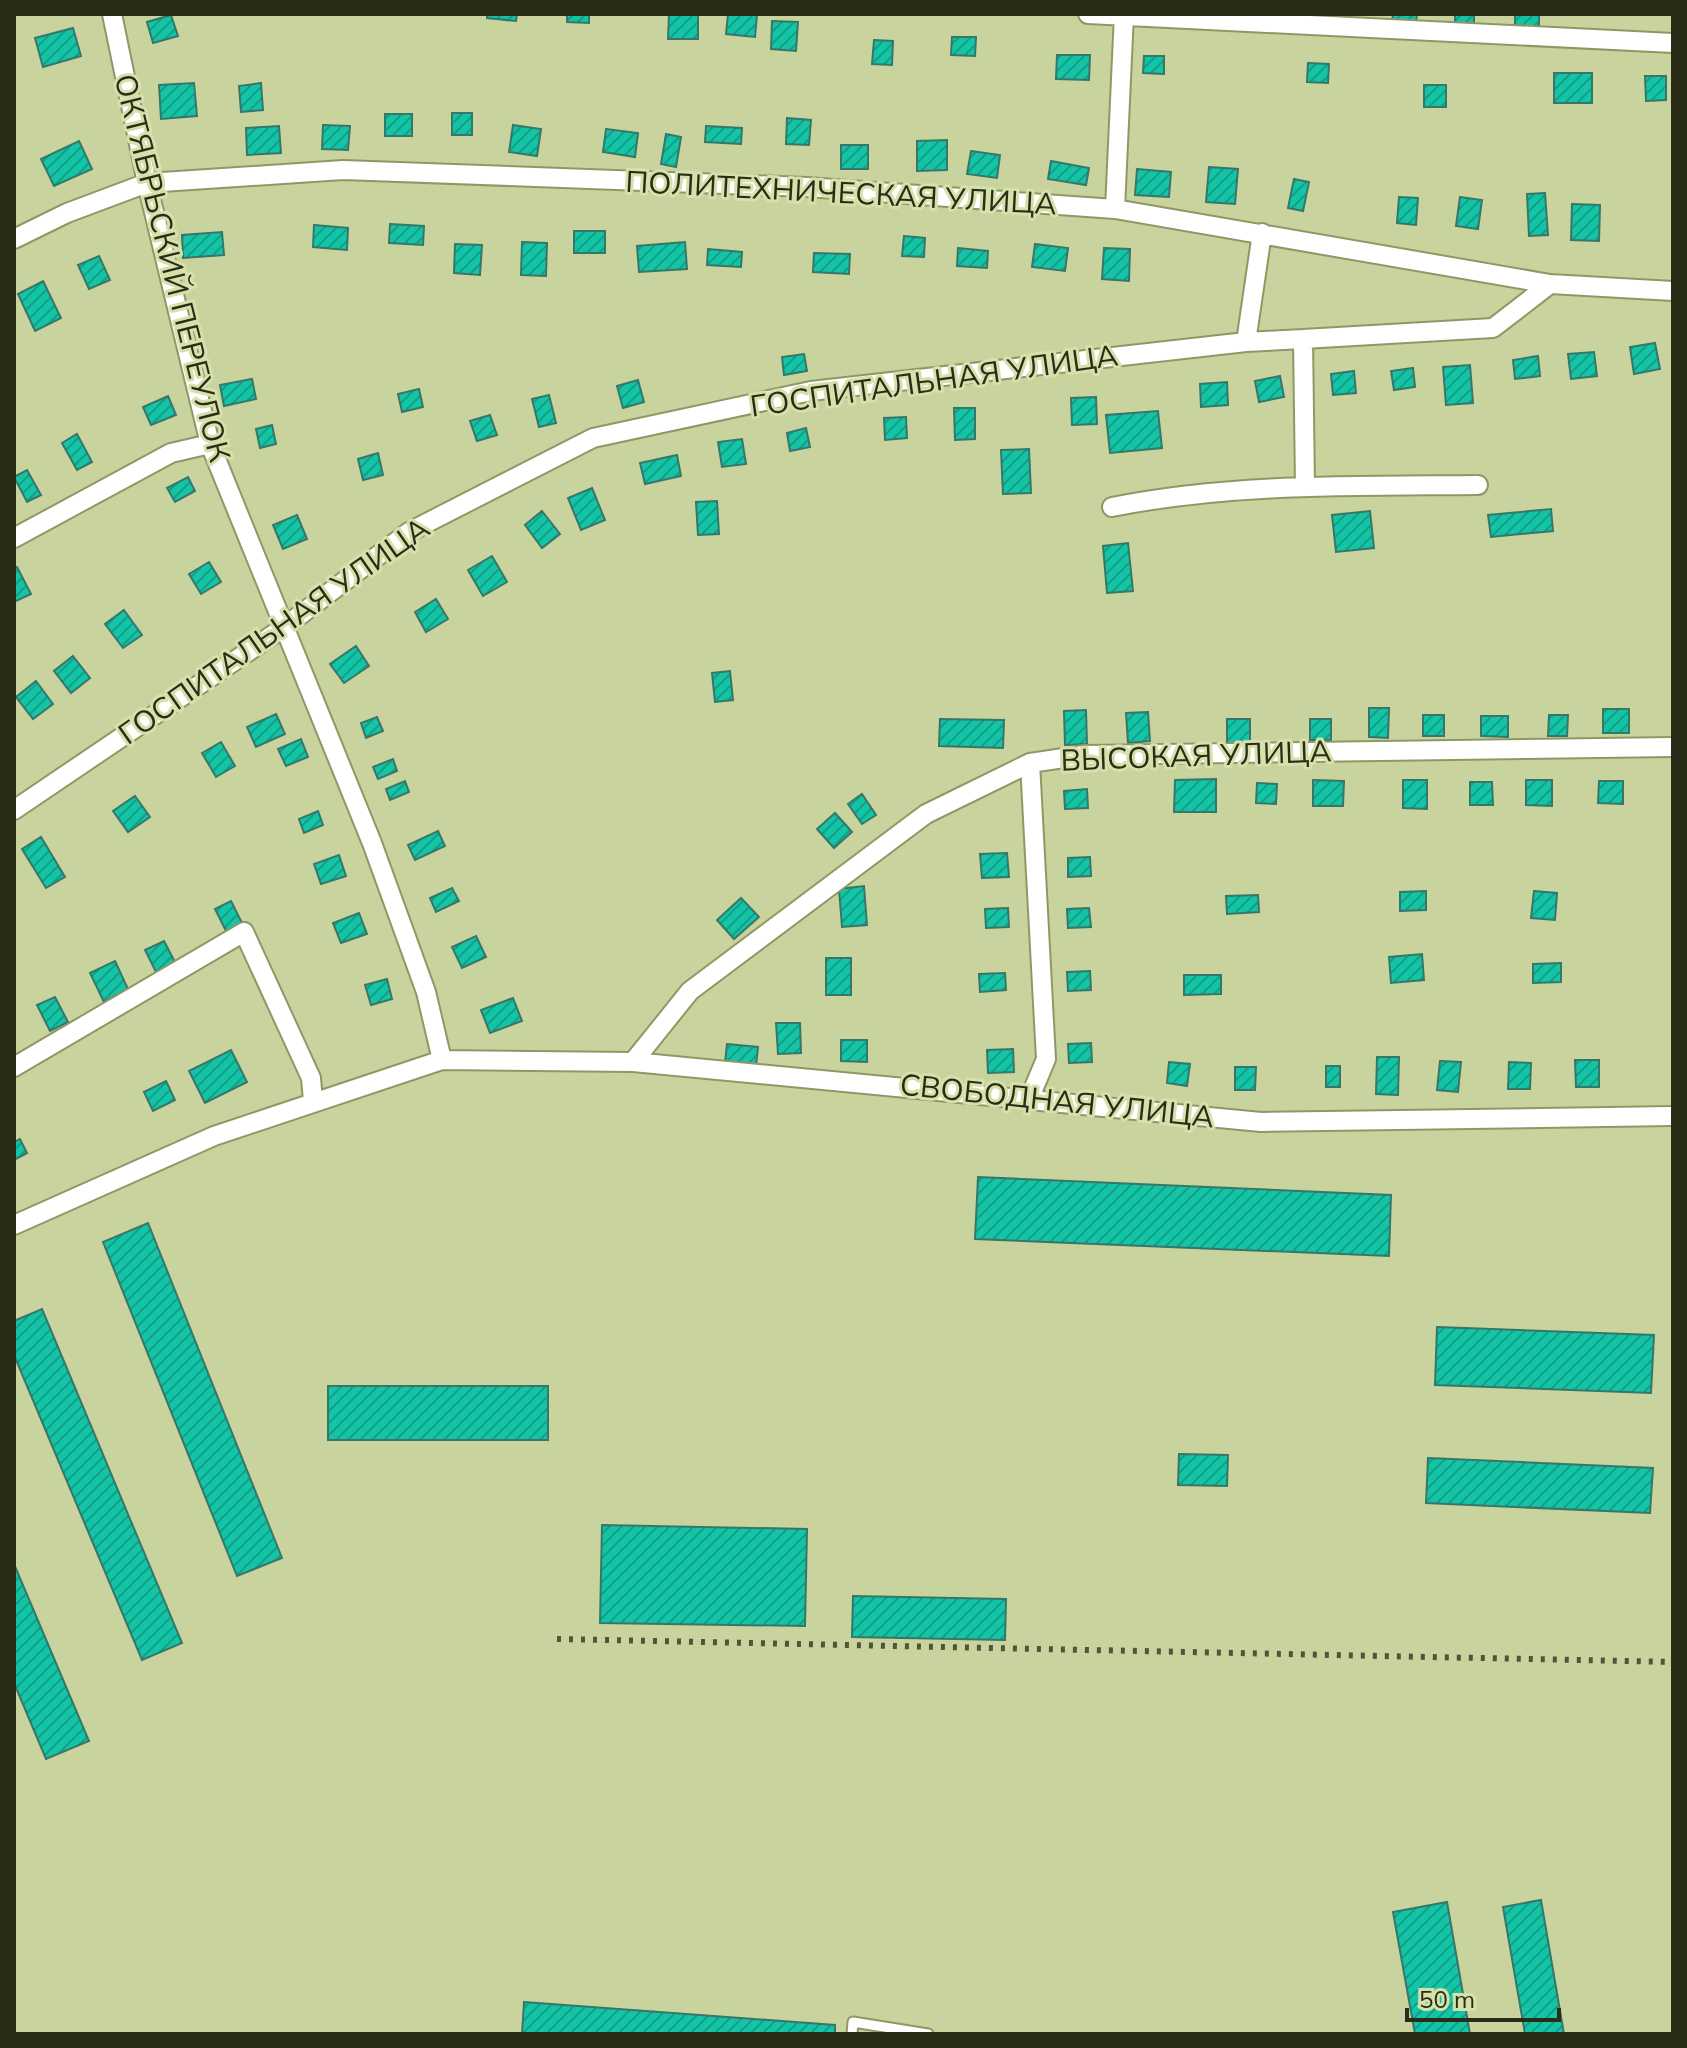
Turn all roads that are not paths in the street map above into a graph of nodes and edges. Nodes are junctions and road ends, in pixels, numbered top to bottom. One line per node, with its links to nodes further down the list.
1 (112, 14): 5 (street, ОКТЯБРЬСКИЙ ПЕРЕУЛОК)
2 (1088, 14): 3 (street)
3 (1124, 16): 4 (street); 6 (street)
4 (1673, 43)
5 (147, 183): 6 (street, ПОЛИТЕХНИЧЕСКАЯ УЛИЦА); 8 (street, ПОЛИТЕХНИЧЕСКАЯ УЛИЦА); 13 (street, ОКТЯБРЬСКИЙ ПЕРЕУЛОК)
6 (1115, 209): 7 (street, ПОЛИТЕХНИЧЕСКАЯ УЛИЦА)
7 (1262, 233): 9 (street, ПОЛИТЕХНИЧЕСКАЯ УЛИЦА); 12 (street)
8 (14, 239)
9 (1550, 284): 10 (street, ПОЛИТЕХНИЧЕСКАЯ УЛИЦА); 11 (street, ГОСПИТАЛЬНАЯ УЛИЦА)
10 (1673, 291)
11 (1303, 339): 12 (street, ГОСПИТАЛЬНАЯ УЛИЦА); 15 (street)
12 (1246, 342): 18 (street, ГОСПИТАЛЬНАЯ УЛИЦА)
13 (210, 444): 17 (street); 18 (street, ОКТЯБРЬСКИЙ ПЕРЕУЛОК)
14 (1478, 485): 15 (street)
15 (1305, 486): 16 (street)
16 (1112, 507)
17 (14, 538)
18 (283, 628): 21 (street, ГОСПИТАЛЬНАЯ УЛИЦА); 22 (street, ОКТЯБРЬСКИЙ ПЕРЕУЛОК)
19 (1673, 747): 20 (street, ВЫСОКАЯ УЛИЦА)
20 (1030, 763): 23 (street, ВЫСОКАЯ УЛИЦА); 25 (street)
21 (14, 810)
22 (442, 1060): 23 (street, СВОБОДНАЯ УЛИЦА); 26 (street, СВОБОДНАЯ УЛИЦА)
23 (633, 1062): 25 (street, СВОБОДНАЯ УЛИЦА)
24 (14, 1067): 26 (street)
25 (1030, 1097): 27 (street, СВОБОДНАЯ УЛИЦА)
26 (313, 1101): 28 (street, СВОБОДНАЯ УЛИЦА)
27 (1673, 1116)
28 (14, 1225)
29 (852, 2034): 30 (lane)
30 (928, 2034)

